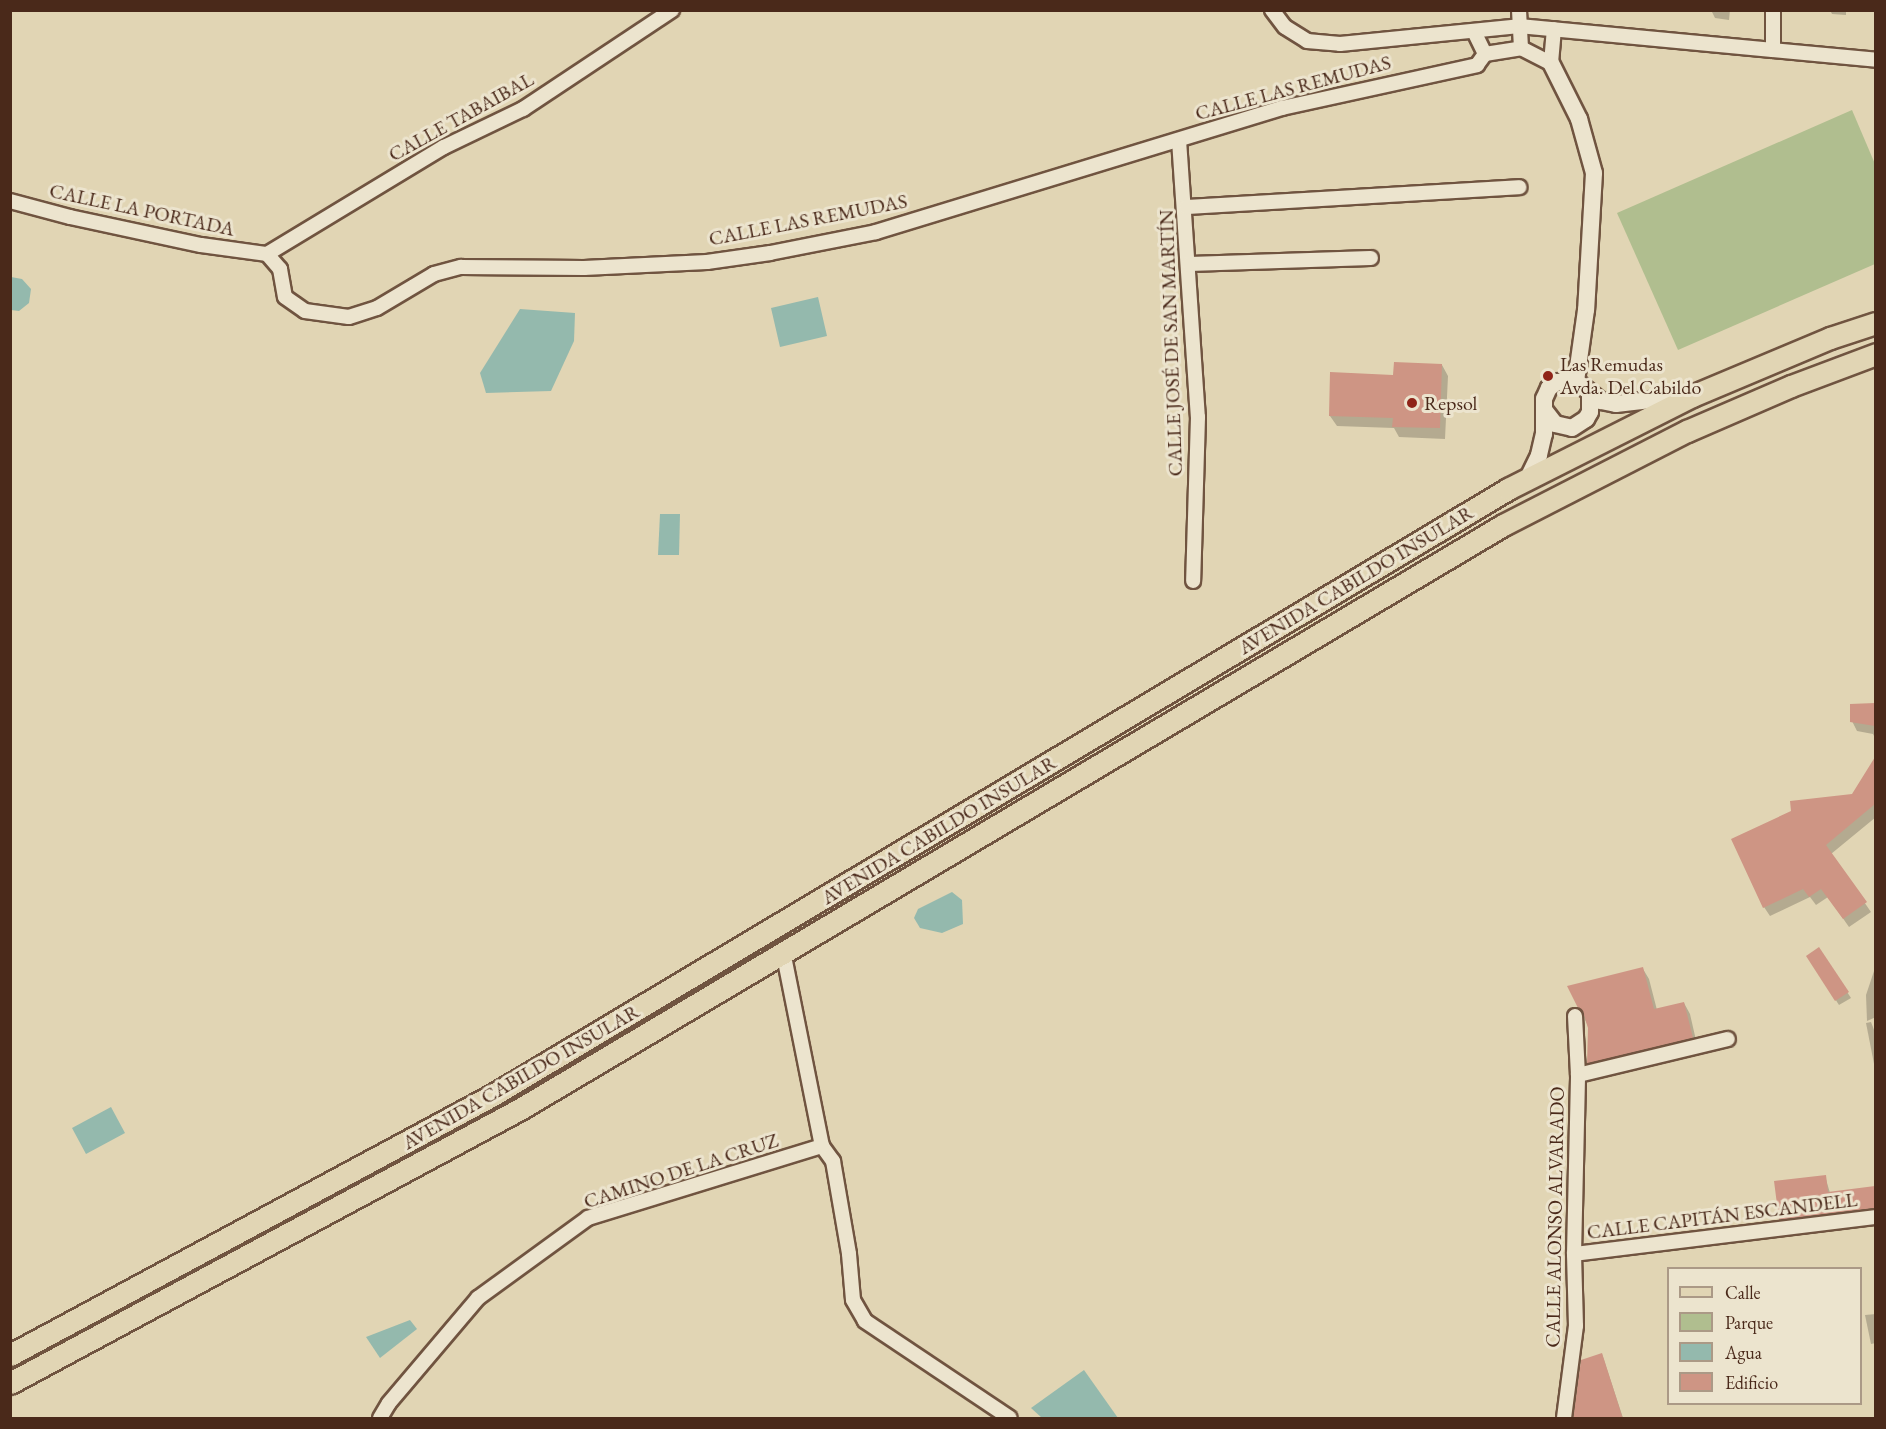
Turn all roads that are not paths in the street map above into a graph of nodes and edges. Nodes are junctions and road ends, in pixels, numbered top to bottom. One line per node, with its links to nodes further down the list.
1 (672, 10): 17 (street, CALLE TABAIBAL)
2 (1272, 10): 7 (street)
3 (1519, 10): 5 (street)
4 (1773, 10): 9 (street)
5 (1519, 26): 6 (street); 7 (street); 8 (street)
6 (1554, 29): 9 (street); 12 (street)
7 (1474, 31): 10 (street)
8 (1521, 48): 10 (street, CALLE LAS REMUDAS); 12 (street)
9 (1773, 50): 11 (street)
10 (1485, 54): 13 (street, CALLE LAS REMUDAS)
11 (1875, 60)
12 (1551, 63): 24 (street)
13 (1179, 140): 16 (street, CALLE JOSÉ DE SAN MARTÍN); 17 (street, CALLE LAS REMUDAS)
14 (1519, 187): 16 (street)
15 (10, 201): 17 (street, CALLE LA PORTADA)
16 (1186, 207): 19 (street, CALLE JOSÉ DE SAN MARTÍN)
17 (267, 254)
18 (1371, 258): 19 (street)
19 (1189, 264): 29 (street, CALLE JOSÉ DE SAN MARTÍN)
20 (1875, 308): 22 (main road)
21 (1875, 323): 22 (main road, AVENIDA CABILDO INSULAR)
22 (1830, 338): 26 (main road, AVENIDA CABILDO INSULAR)
23 (1875, 354): 30 (main road, AVENIDA CABILDO INSULAR)
24 (1576, 381): 25 (street); 27 (street)
25 (1590, 395): 26 (street); 27 (street)
26 (1692, 396): 28 (main road, AVENIDA CABILDO INSULAR)
27 (1545, 411): 28 (street)
28 (1528, 478): 37 (main road, AVENIDA CABILDO INSULAR)
29 (1193, 581)
30 (783, 951): 34 (street); 38 (main road, AVENIDA CABILDO INSULAR)
31 (1575, 1016): 33 (street, CALLE ALONSO ALVARADO)
32 (1728, 1039): 33 (street)
33 (1578, 1075): 36 (street, CALLE ALONSO ALVARADO)
34 (822, 1146): 39 (street, CAMINO DE LA CRUZ); 40 (street)
35 (1875, 1216): 36 (street, CALLE CAPITÁN ESCANDELL)
36 (1574, 1254): 41 (street, CALLE ALONSO ALVARADO)
37 (10, 1355)
38 (10, 1383)
39 (380, 1419)
40 (1010, 1419)
41 (1563, 1419)

